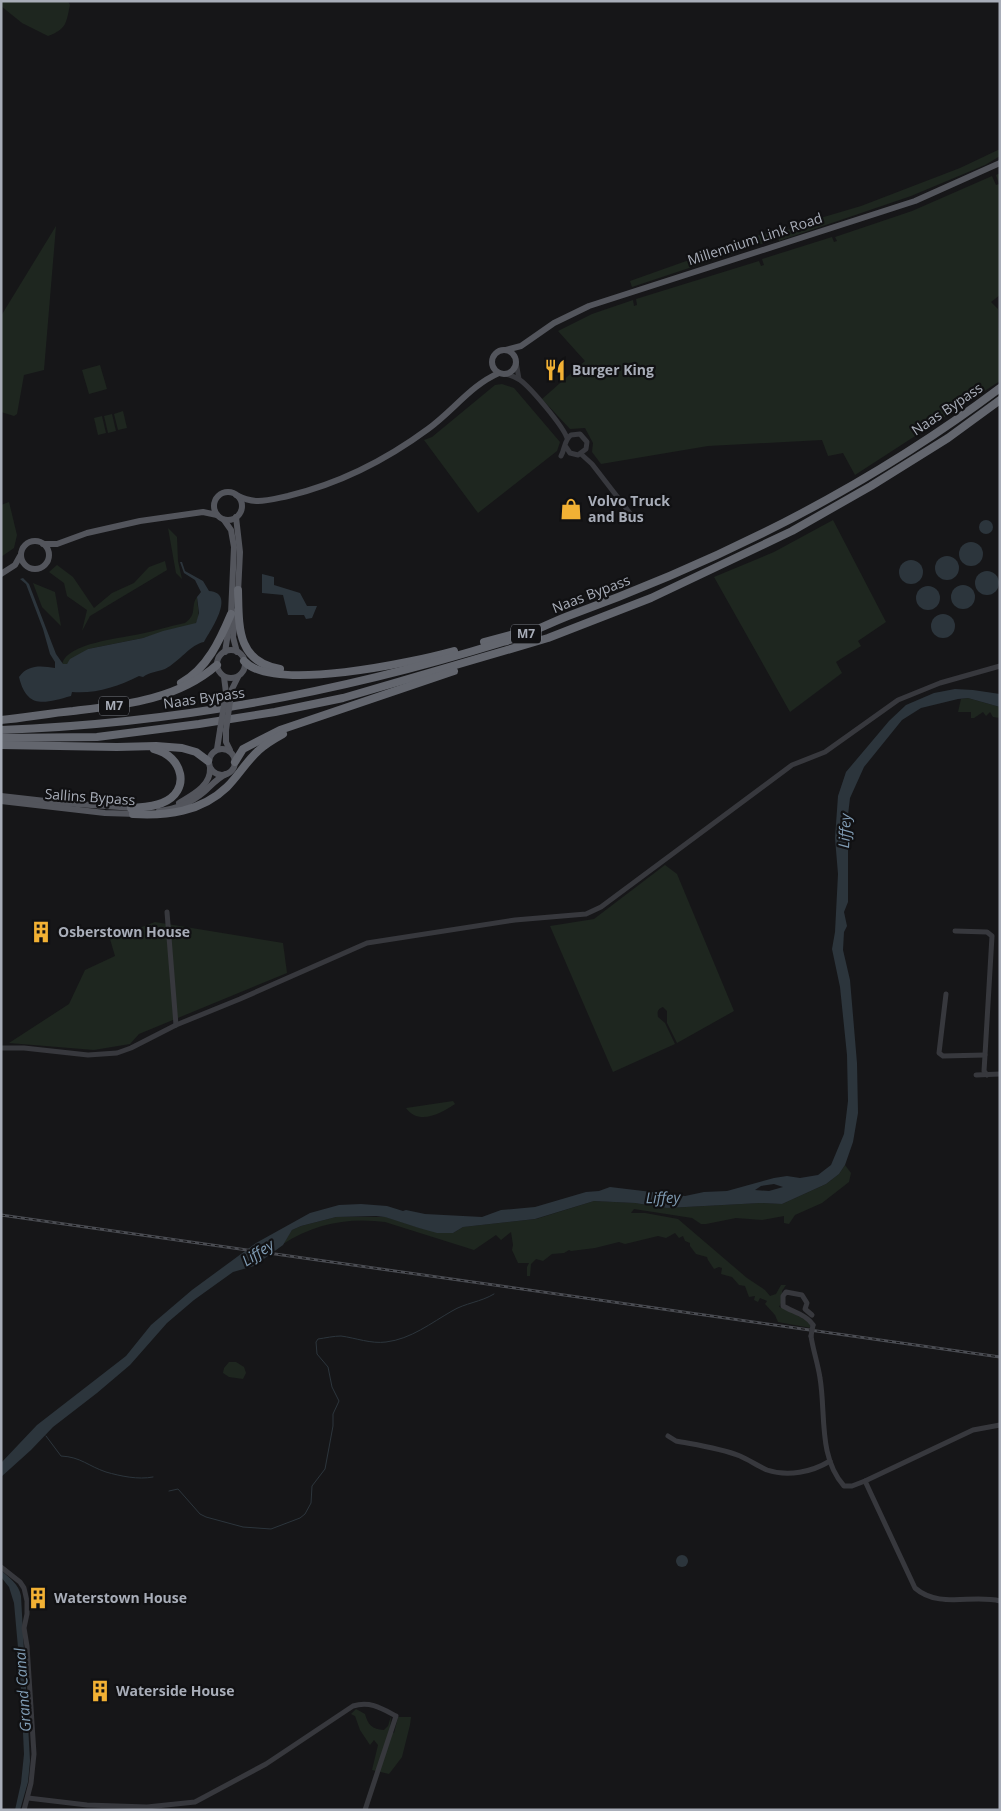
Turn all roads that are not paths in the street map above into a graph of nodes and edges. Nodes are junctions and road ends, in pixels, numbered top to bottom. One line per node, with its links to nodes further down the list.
1 (1000, 163): 2 (main road, Millennium Link Road)
2 (521, 346): 3 (main road, Millennium Link Road); 4 (main road, Millennium Link Road)
3 (506, 350): 4 (main road); 5 (main road)
4 (515, 360): 6 (main road); 7 (street)
5 (492, 363): 6 (main road); 8 (main road)
6 (502, 373): 7 (street); 8 (main road)
7 (519, 379): 11 (street)
8 (484, 380): 18 (main road)
9 (1000, 388): 35 (highway, Naas Bypass / M7)
10 (1000, 400): 38 (highway, Naas Bypass / M7)
11 (565, 431): 12 (street); 13 (street)
12 (574, 434): 13 (street); 14 (street)
13 (567, 438): 15 (street)
14 (586, 449): 15 (street); 16 (street)
15 (581, 454): 16 (street)
16 (592, 464): 25 (street)
17 (236, 495): 18 (main road); 19 (main road); 20 (main road)
18 (258, 501): 20 (main road)
19 (214, 504): 21 (main road); 22 (main road)
20 (241, 510): 23 (main road)
21 (203, 512): 22 (main road); 27 (main road)
22 (217, 515): 24 (main road)
23 (236, 517): 24 (main road); 33 (main road)
24 (224, 520): 34 (main road)
25 (636, 521)
26 (43, 544): 27 (main road); 28 (main road); 29 (main road)
27 (57, 544): 28 (main road)
28 (49, 554): 31 (main road)
29 (20, 555): 30 (main road); 31 (main road)
30 (15, 564): 31 (main road); 32 (main road)
31 (24, 565)
32 (1, 574)
33 (238, 590): 37 (main road); 42 (highway, M7)
34 (231, 614): 36 (main road); 46 (highway, M7)
35 (563, 618): 42 (highway, M7); 49 (highway, Naas Bypass / M7)
36 (225, 652): 37 (main road); 40 (main road)
37 (237, 652): 39 (main road)
38 (498, 653): 48 (highway, M7); 51 (highway, Naas Bypass / M7)
39 (244, 661): 42 (highway, M7); 44 (main road)
40 (217, 665): 43 (main road); 46 (highway, M7)
41 (1000, 666): 65 (street)
42 (314, 674)
43 (224, 676): 44 (main road); 45 (main road)
44 (239, 676): 45 (main road)
45 (229, 693): 50 (main road, bridge)
46 (160, 696): 47 (highway, M7)
47 (1, 720)
48 (304, 721): 56 (highway, M7); 61 (highway, M7)
49 (1, 730)
50 (223, 730): 54 (main road); 55 (main road)
51 (1, 738)
52 (1, 745): 53 (highway)
53 (136, 746): 57 (highway); 61 (highway)
54 (217, 749): 55 (main road); 57 (main road)
55 (231, 752): 56 (main road)
56 (235, 762): 58 (main road)
57 (209, 764): 58 (main road); 61 (main road, Sallins Bypass)
58 (226, 774): 61 (main road, Sallins Bypass)
59 (1, 796): 61 (main road, Sallins Bypass)
60 (1, 801): 61 (main road, Sallins Bypass)
61 (132, 811)
62 (167, 912): 65 (street)
63 (955, 931): 67 (street)
64 (946, 994): 67 (street)
65 (176, 1025): 66 (street)
66 (1, 1048)
67 (985, 1055): 70 (street)
68 (1000, 1074): 70 (street)
69 (976, 1075): 70 (street)
70 (987, 1075)
71 (812, 1315): 74 (street, bridge)
72 (1000, 1426): 75 (street)
73 (668, 1436): 74 (street)
74 (830, 1461): 75 (street)
75 (866, 1481): 77 (street)
76 (1, 1567): 78 (street)
77 (1000, 1601)
78 (28, 1798): 79 (street); 80 (street)
79 (24, 1810)
80 (365, 1810)

